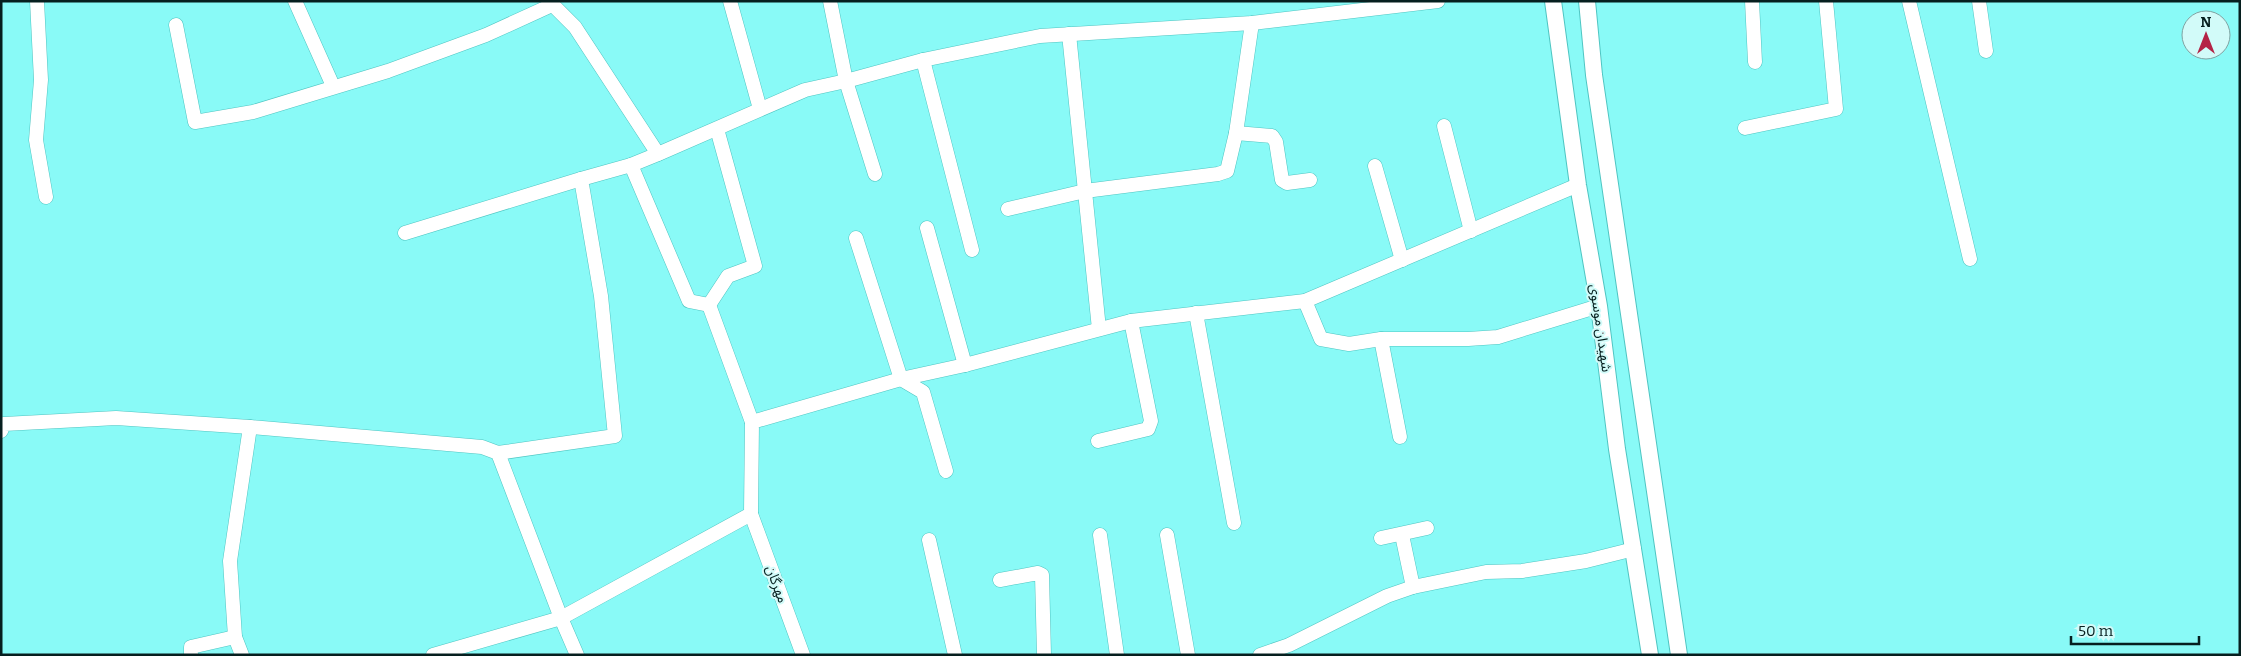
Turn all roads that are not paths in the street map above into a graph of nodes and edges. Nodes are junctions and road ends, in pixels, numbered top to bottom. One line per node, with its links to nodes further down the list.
1 (37, 1): 34 (street)
2 (295, 1): 20 (street)
3 (730, 1): 21 (street)
4 (830, 1): 19 (street)
5 (1438, 1): 13 (street)
6 (1553, 1): 32 (street, شهیدان موسوی)
7 (1587, 1): 83 (street)
8 (1752, 1): 18 (street)
9 (1826, 1): 24 (street)
10 (1908, 1): 41 (street)
11 (1979, 1): 16 (street)
12 (550, 3): 20 (street); 26 (street)
13 (1252, 22): 15 (street); 25 (street)
14 (176, 24): 20 (street)
15 (1069, 34): 17 (street); 33 (street)
16 (1986, 50)
17 (923, 60): 19 (street); 40 (street)
18 (1755, 62)
19 (846, 81): 21 (street); 29 (street)
20 (333, 86)
21 (760, 109): 23 (street)
22 (1444, 126): 37 (street)
23 (716, 128): 26 (street); 44 (street)
24 (1745, 128)
25 (1236, 132): 31 (street); 33 (street)
26 (658, 154): 27 (street)
27 (631, 165): 30 (street); 44 (street)
28 (1375, 166): 42 (street)
29 (875, 174)
30 (581, 179): 38 (street); 57 (street)
31 (1310, 180)
32 (1578, 185): 37 (street); 45 (street, شهیدان موسوی)
33 (1085, 191): 35 (street); 48 (street)
34 (46, 197)
35 (1008, 209)
36 (927, 228): 50 (street)
37 (1471, 231): 42 (street)
38 (405, 233)
39 (856, 238): 51 (street)
40 (972, 250)
41 (1970, 259)
42 (1402, 260): 43 (street)
43 (1305, 301): 46 (street); 49 (street)
44 (709, 305): 52 (street)
45 (1599, 306): 49 (street); 67 (street, شهیدان موسوی)
46 (1196, 313): 47 (street); 60 (street)
47 (1131, 321): 48 (street); 56 (street)
48 (1099, 329): 50 (street)
49 (1382, 340): 55 (street)
50 (965, 365): 51 (street)
51 (901, 379): 52 (street); 58 (street)
52 (752, 422): 59 (street)
53 (2, 423): 54 (street)
54 (250, 427): 57 (street); 71 (street)
55 (1400, 437)
56 (1098, 441)
57 (498, 453): 70 (street)
58 (946, 471)
59 (751, 514): 70 (street); 76 (street, مهرگان)
60 (1234, 524)
61 (1427, 528): 64 (street)
62 (1100, 535): 79 (street)
63 (1167, 535): 80 (street)
64 (1402, 535): 65 (street); 69 (street)
65 (1381, 538)
66 (929, 540): 77 (street)
67 (1634, 549): 69 (street); 82 (street, شهیدان موسوی)
68 (1000, 580): 78 (street)
69 (1413, 586): 81 (street)
70 (561, 618): 74 (street); 75 (street)
71 (235, 637): 72 (street); 73 (street)
72 (191, 655)
73 (242, 655)
74 (433, 655)
75 (577, 655)
76 (802, 655)
77 (955, 655)
78 (1044, 655)
79 (1117, 655)
80 (1188, 655)
81 (1260, 655)
82 (1650, 655)
83 (1679, 655)

